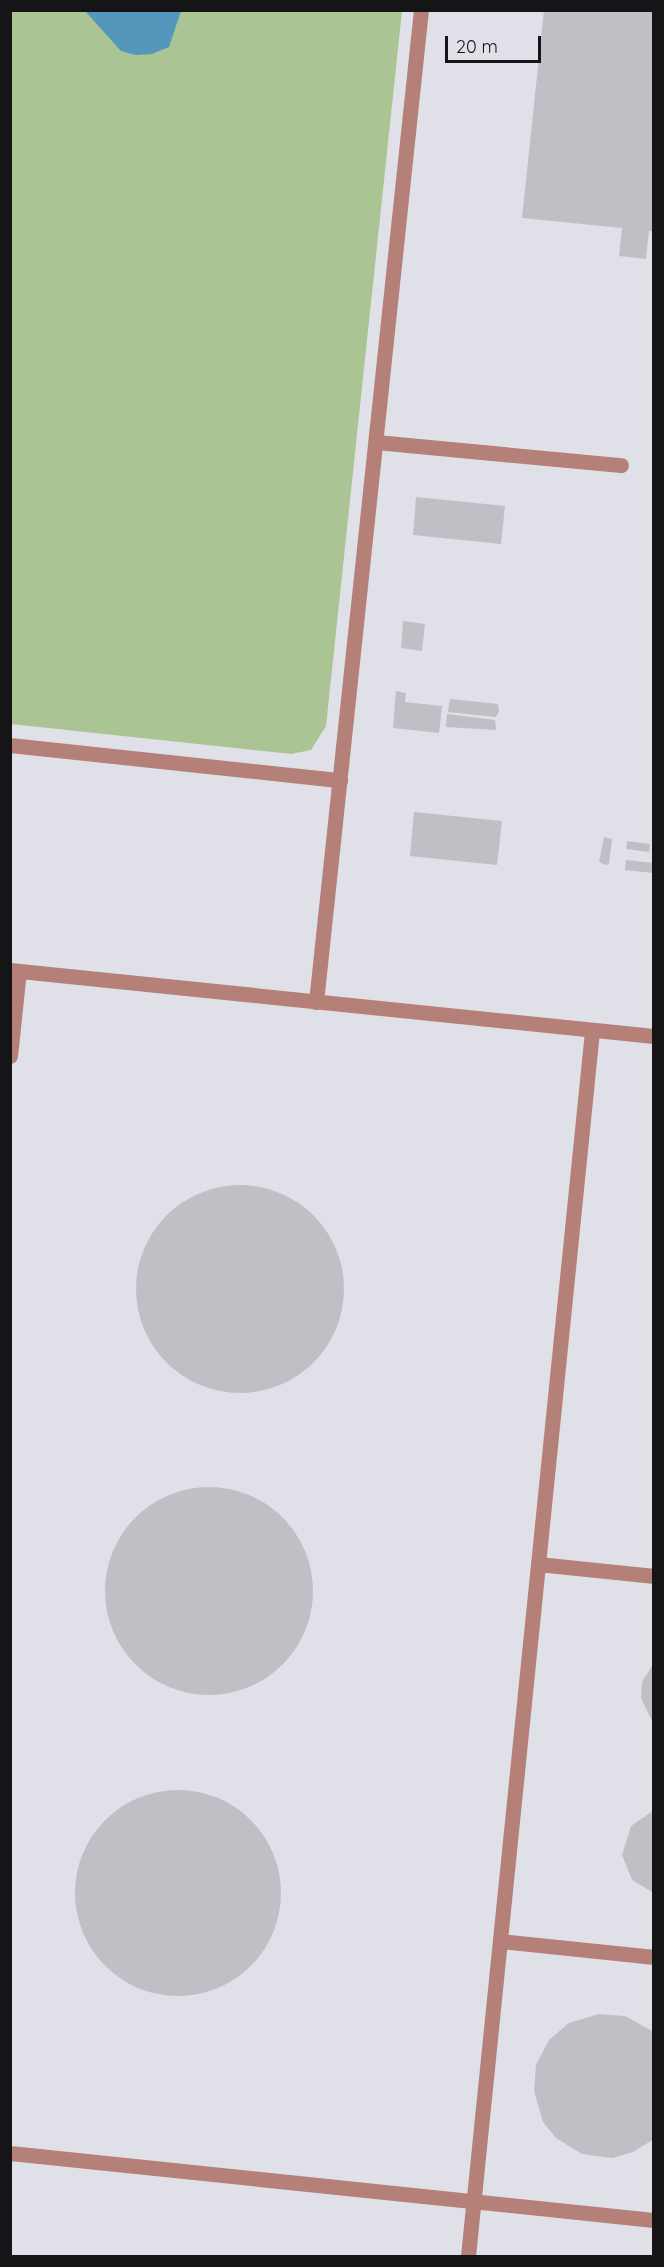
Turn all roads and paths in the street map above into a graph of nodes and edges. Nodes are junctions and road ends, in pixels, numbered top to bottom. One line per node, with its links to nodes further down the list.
1 (422, 10): 2 (lane)
2 (376, 442): 3 (lane); 5 (lane)
3 (621, 465)
4 (10, 745): 5 (lane)
5 (340, 780): 7 (lane)
6 (15, 971): 7 (lane); 10 (lane)
7 (316, 1002): 8 (lane)
8 (592, 1030): 9 (lane); 11 (lane)
9 (654, 1036)
10 (10, 1056)
11 (538, 1564): 12 (lane); 13 (lane)
12 (654, 1576)
13 (500, 1941): 14 (lane); 16 (lane)
14 (654, 1957)
15 (10, 2153): 16 (lane)
16 (474, 2201): 17 (lane); 18 (lane)
17 (654, 2220)
18 (468, 2256)

